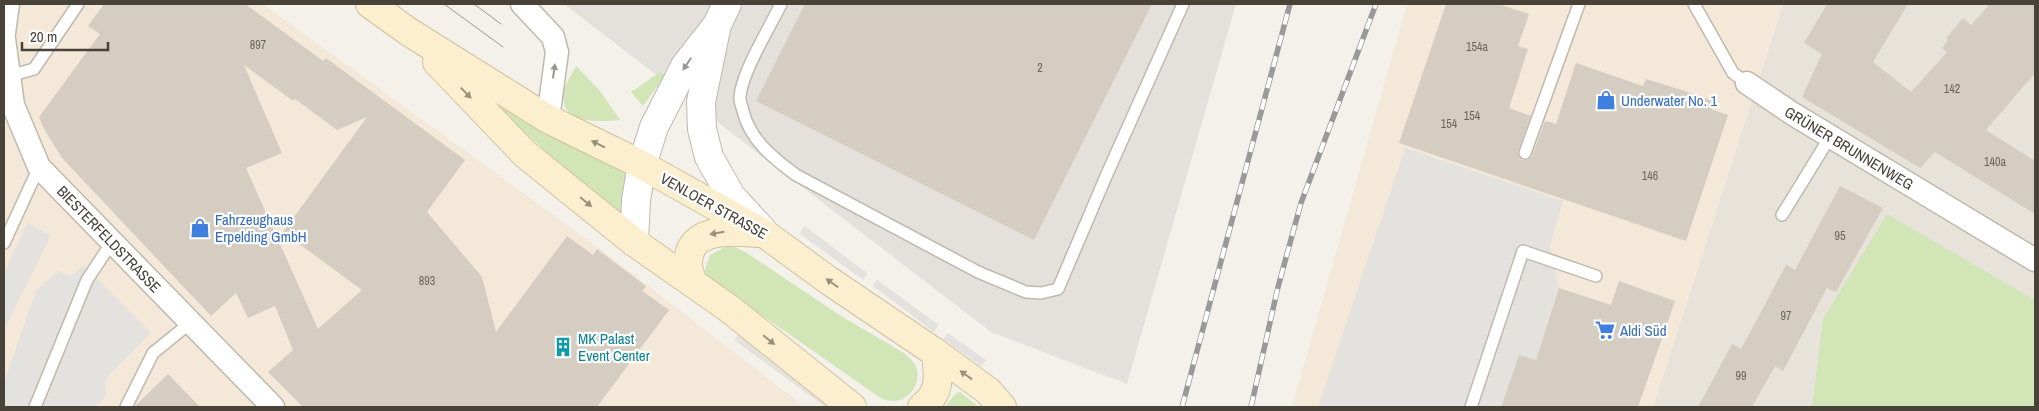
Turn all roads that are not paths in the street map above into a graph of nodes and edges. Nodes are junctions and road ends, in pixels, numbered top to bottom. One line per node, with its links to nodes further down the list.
1 (8, 4): 11 (street)
2 (78, 4): 13 (lane)
3 (370, 4): 10 (main road, VENLOER STRASSE)
4 (522, 4): 15 (street, one-way to 4)
5 (781, 4): 6 (lane)
6 (1183, 4)
7 (1579, 4): 17 (lane)
8 (1694, 4): 14 (lane, GRÜNER BRUNNENWEG)
9 (722, 15): 18 (street, one-way to 18); 21 (street)
10 (408, 32): 15 (main road, VENLOER STRASSE); 23 (main road, VENLOER STRASSE, one-way to 23)
11 (4, 33)
12 (4, 39): 13 (street, BIESTERFELDSTRASSE)
13 (9, 76): 19 (street, BIESTERFELDSTRASSE)
14 (1748, 83): 16 (street, GRÜNER BRUNNENWEG)
15 (548, 119): 18 (main road, VENLOER STRASSE, one-way to 15)
16 (1830, 137): 20 (lane); 25 (street, GRÜNER BRUNNENWEG)
17 (1526, 153)
18 (642, 165): 21 (main road, VENLOER STRASSE); 23 (street)
19 (39, 167): 22 (street, BIESTERFELDSTRASSE); 24 (lane)
20 (1782, 215)
21 (765, 234): 27 (main road, one-way to 27); 29 (main road, VENLOER STRASSE, one-way to 21)
22 (112, 242): 28 (street, BIESTERFELDSTRASSE); 30 (lane)
23 (634, 242): 27 (main road, VENLOER STRASSE)
24 (4, 243)
25 (2035, 260)
26 (1596, 276): 36 (lane)
27 (693, 283): 33 (main road, VENLOER STRASSE, one-way to 33)
28 (190, 323): 31 (lane); 32 (street, BIESTERFELDSTRASSE)
29 (936, 353): 34 (main road); 35 (main road, VENLOER STRASSE, one-way to 29)
30 (35, 407)
31 (126, 407)
32 (273, 407)
33 (852, 407)
34 (922, 407)
35 (1002, 407)
36 (1471, 407)

